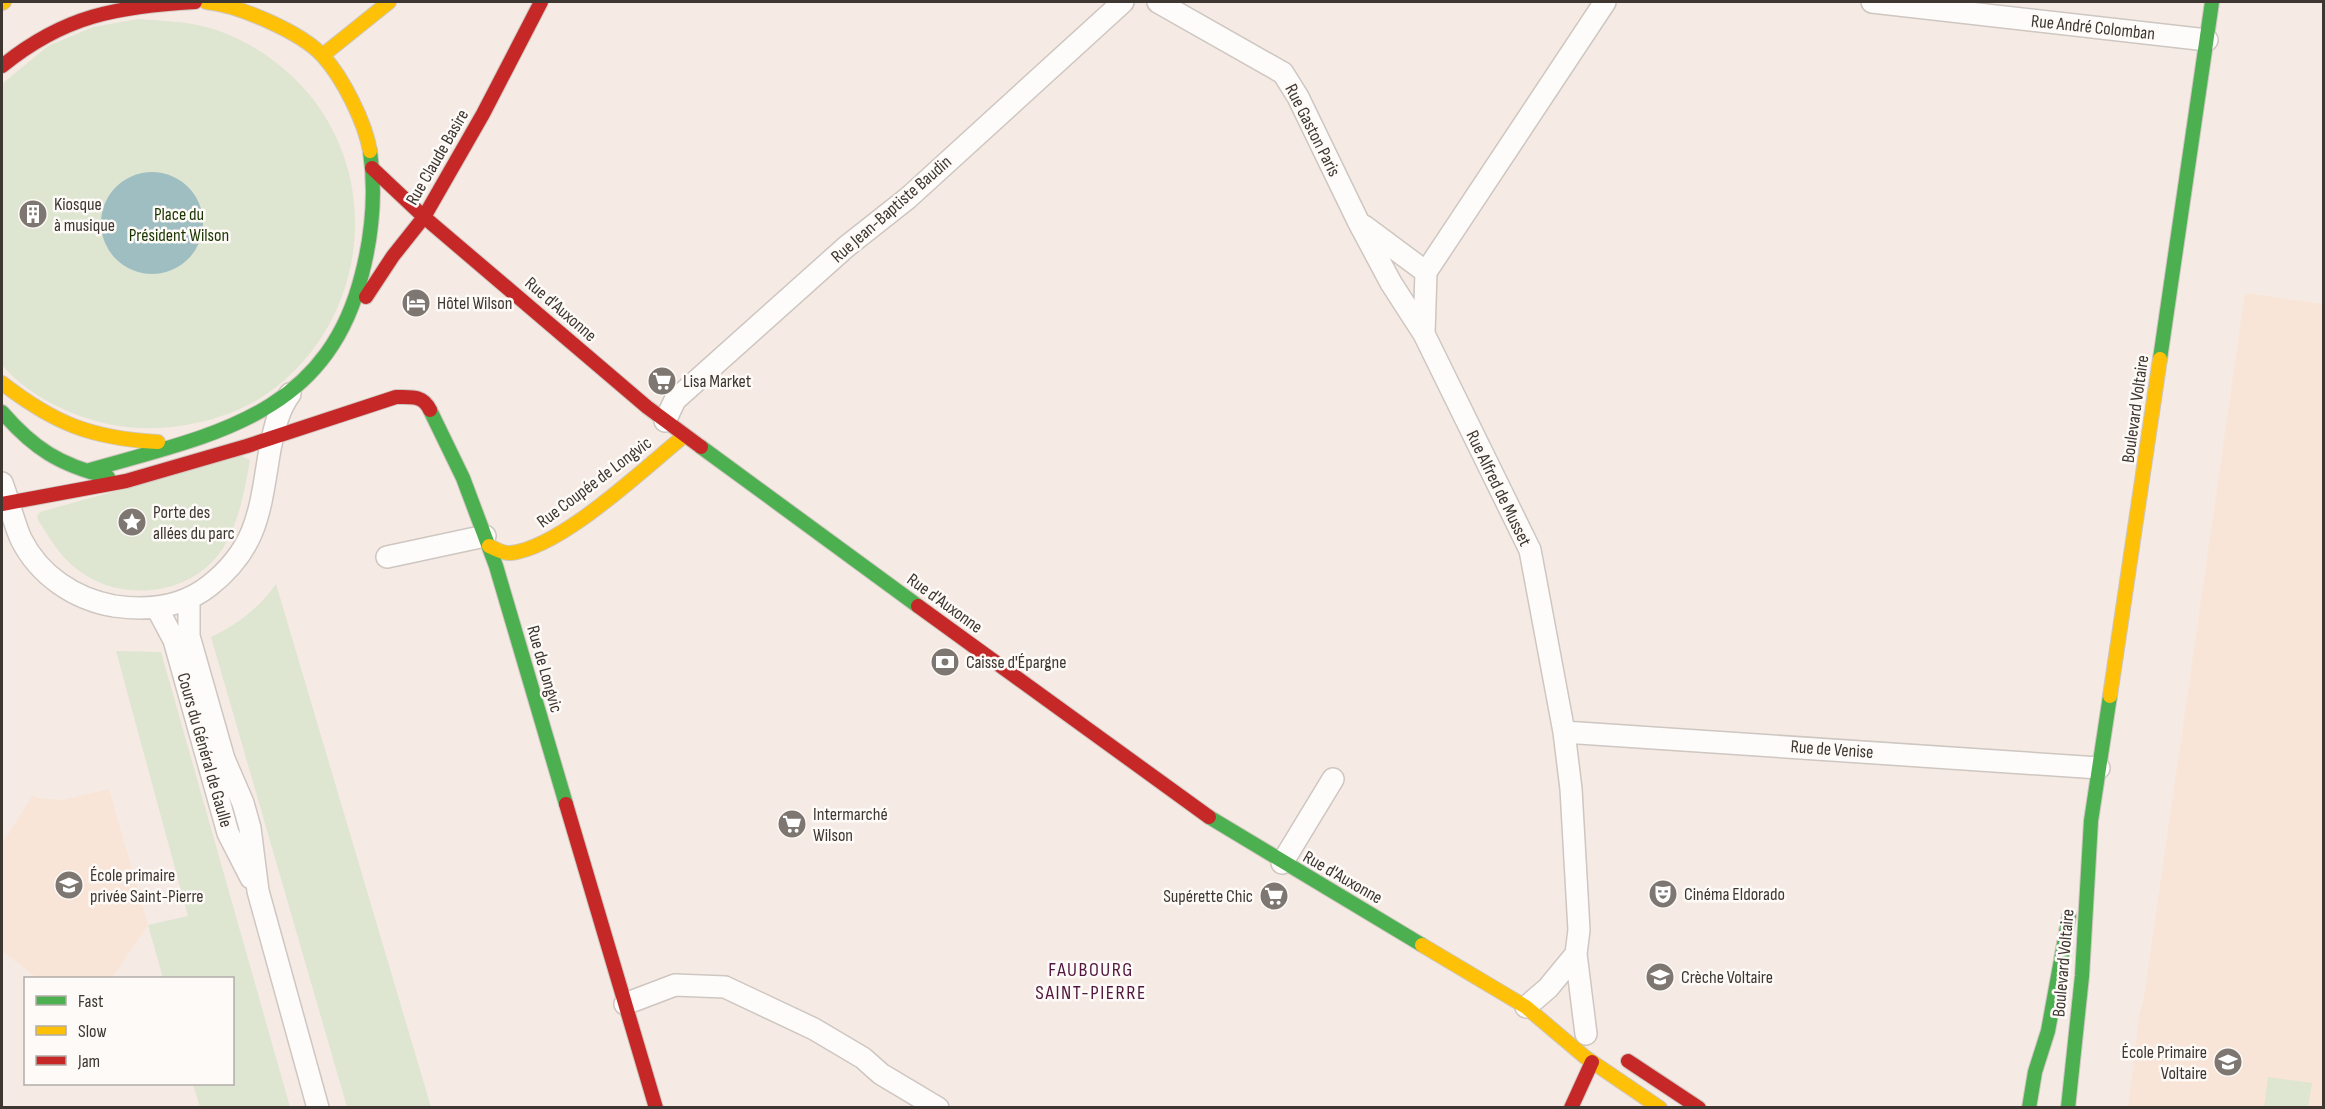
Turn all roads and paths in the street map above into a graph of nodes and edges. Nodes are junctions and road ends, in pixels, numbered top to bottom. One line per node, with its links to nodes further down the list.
1 (195, 2): 10 (main road)
2 (215, 2): 12 (main road)
3 (389, 2): 12 (main road)
4 (541, 2): 15 (main road, Rue Claude Basire)
5 (1123, 2): 23 (street, Rue Jean-Baptiste Baudin)
6 (1158, 2): 16 (street, Rue Gaston Paris)
7 (1605, 2): 17 (street)
8 (1872, 2): 11 (street, Rue André Colomban)
9 (2212, 2): 11 (main road, Boulevard Voltaire)
10 (111, 6): 13 (main road)
11 (2207, 40): 35 (main road, Boulevard Voltaire)
12 (323, 55): 14 (main road)
13 (2, 66)
14 (372, 168): 15 (main road, Rue d'Auxonne); 18 (main road)
15 (424, 217): 18 (main road, Rue Claude Basire); 23 (main road, Rue d'Auxonne)
16 (1358, 221): 17 (street, Rue Gaston Paris); 19 (street, Rue Gaston Paris)
17 (1426, 272): 19 (street, Rue Alfred de Musset)
18 (348, 321): 21 (main road)
19 (1424, 334): 34 (street, Rue Alfred de Musset)
20 (2, 383): 25 (main road)
21 (293, 391): 25 (main road); 26 (street)
22 (2, 412): 27 (main road)
23 (665, 421): 24 (main road, Rue d'Auxonne)
24 (684, 436): 30 (main road, Rue Coupée de Longvic); 38 (main road, Rue d'Auxonne)
25 (197, 438): 27 (main road)
26 (273, 438): 28 (main road); 30 (main road, Rue de Longvic); 32 (street)
27 (84, 472): 28 (main road); 29 (main road)
28 (126, 481): 29 (main road)
29 (4, 496): 33 (street)
30 (487, 541): 31 (street); 41 (main road, Rue de Longvic)
31 (387, 556)
32 (189, 600): 33 (street); 39 (street, Cours du Général de Gaulle)
33 (157, 608): 39 (street, Cours du Général de Gaulle)
34 (1564, 732): 35 (street, Rue de Venise); 40 (street, Rue Alfred de Musset)
35 (2099, 768): 37 (main road, Boulevard Voltaire)
36 (1333, 779): 38 (street)
37 (2091, 821): 43 (main road, Boulevard Voltaire); 56 (main road, Boulevard Voltaire)
38 (1282, 863): 42 (main road, Rue d'Auxonne)
39 (258, 891): 49 (street, Cours du Général de Gaulle)
40 (1576, 954): 42 (street); 44 (street, Rue Alfred de Musset)
41 (625, 1004): 50 (main road, Rue de Longvic); 51 (street)
42 (1531, 1010): 44 (main road, Rue d'Auxonne); 46 (main road, Rue d'Auxonne)
43 (2048, 1031): 47 (main road, Boulevard Voltaire); 55 (main road, Boulevard Voltaire)
44 (1591, 1037)
45 (1614, 1052): 48 (main road)
46 (1592, 1062): 48 (main road); 52 (main road); 53 (main road, Rue d'Auxonne)
47 (2050, 1075)
48 (1651, 1076): 54 (main road)
49 (318, 1107)
50 (656, 1107)
51 (938, 1107)
52 (1571, 1107)
53 (1660, 1107)
54 (1699, 1107)
55 (2029, 1107)
56 (2068, 1107)

